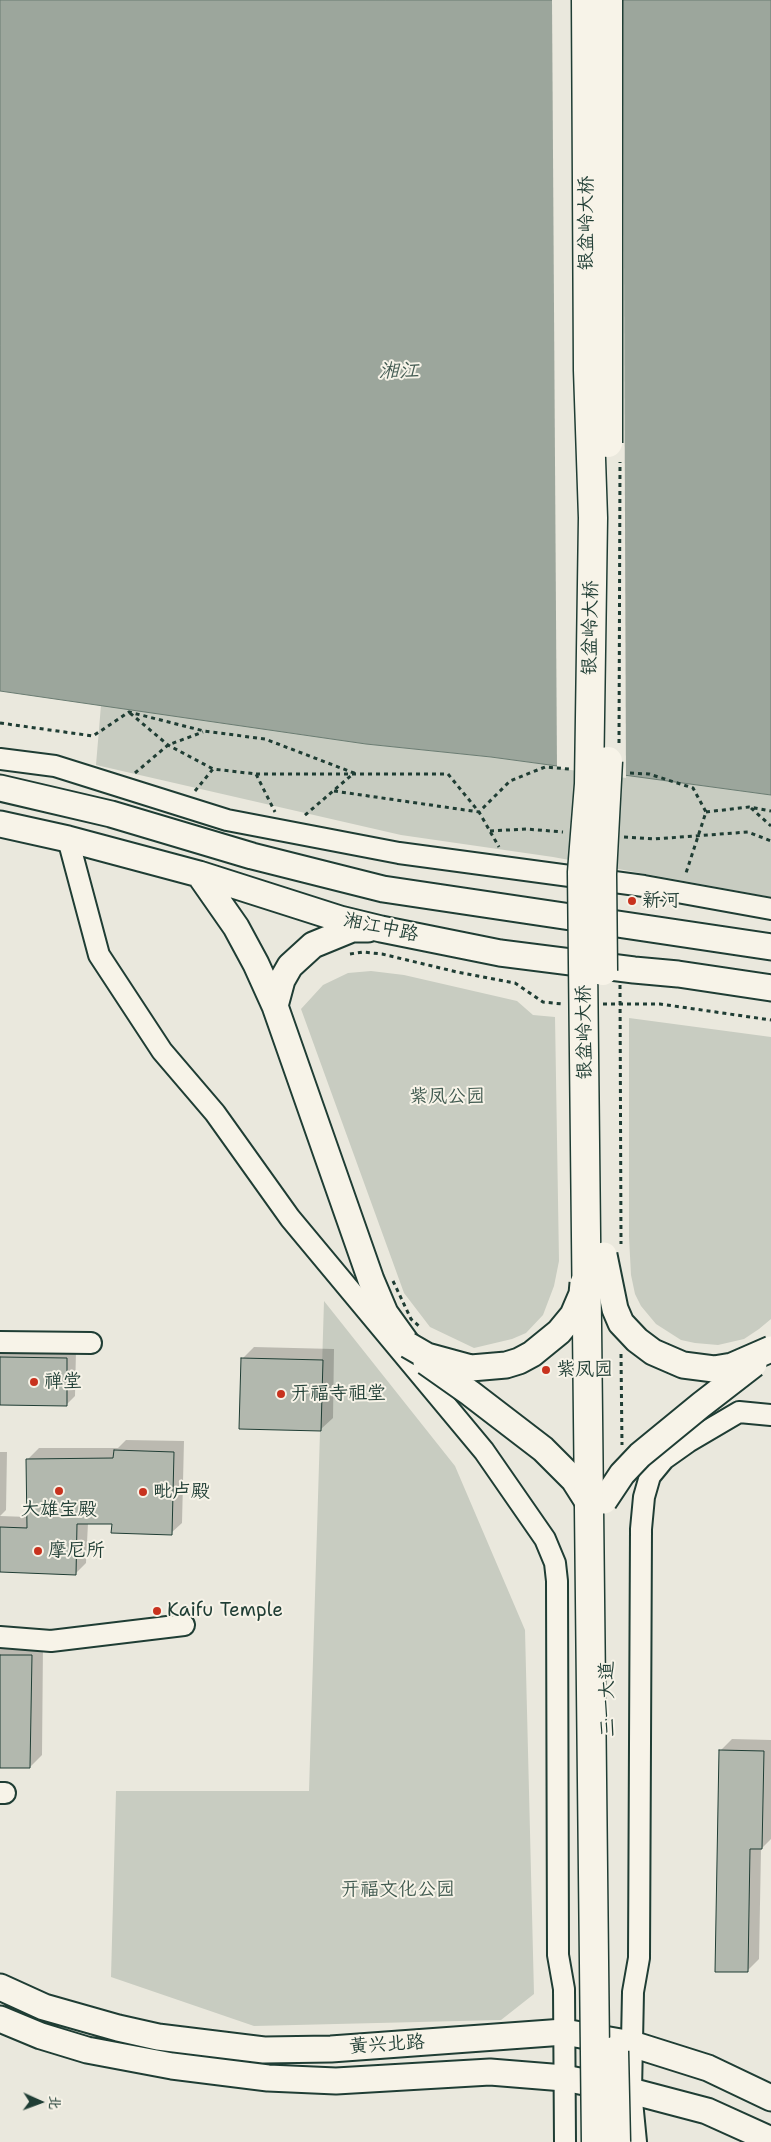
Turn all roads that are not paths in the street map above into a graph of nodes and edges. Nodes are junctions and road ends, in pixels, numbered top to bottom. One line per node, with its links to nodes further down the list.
1 (586, 0): 13 (highway, 银盆岭大桥, bridge)
2 (608, 0): 13 (highway, 银盆岭大桥, bridge)
3 (0, 759): 8 (street)
4 (0, 788): 10 (main road, 湘江中路)
5 (0, 824): 6 (main road, 湘江中路)
6 (68, 839): 7 (main road, 湘江中路); 23 (street)
7 (199, 874): 9 (main road, 湘江中路); 12 (main road)
8 (771, 909)
9 (381, 928): 11 (main road, 湘江中路); 12 (main road)
10 (771, 947)
11 (771, 988)
12 (275, 1006): 14 (main road)
13 (604, 1252): 14 (main road, bridge); 18 (highway, 三一大道, bridge); 18 (main road, bridge)
14 (415, 1337): 18 (main road, bridge)
15 (0, 1342): 16 (street)
16 (91, 1343)
17 (771, 1415): 24 (street)
18 (596, 1502): 30 (highway, 三一大道, bridge); 31 (highway, 三一大道, bridge)
19 (184, 1625): 20 (street)
20 (0, 1637)
21 (0, 1987): 23 (main road, 黄兴北路)
22 (0, 2019): 25 (main road, 黄兴北路)
23 (564, 2032): 24 (main road, 黄兴北路); 25 (street)
24 (632, 2044): 26 (street); 27 (main road, 黄兴北路)
25 (564, 2078): 26 (main road, 黄兴北路); 29 (street)
26 (631, 2091): 28 (main road, 黄兴北路); 32 (street)
27 (771, 2098)
28 (771, 2140)
29 (565, 2142)
30 (596, 2142)
31 (616, 2142)
32 (636, 2142)

